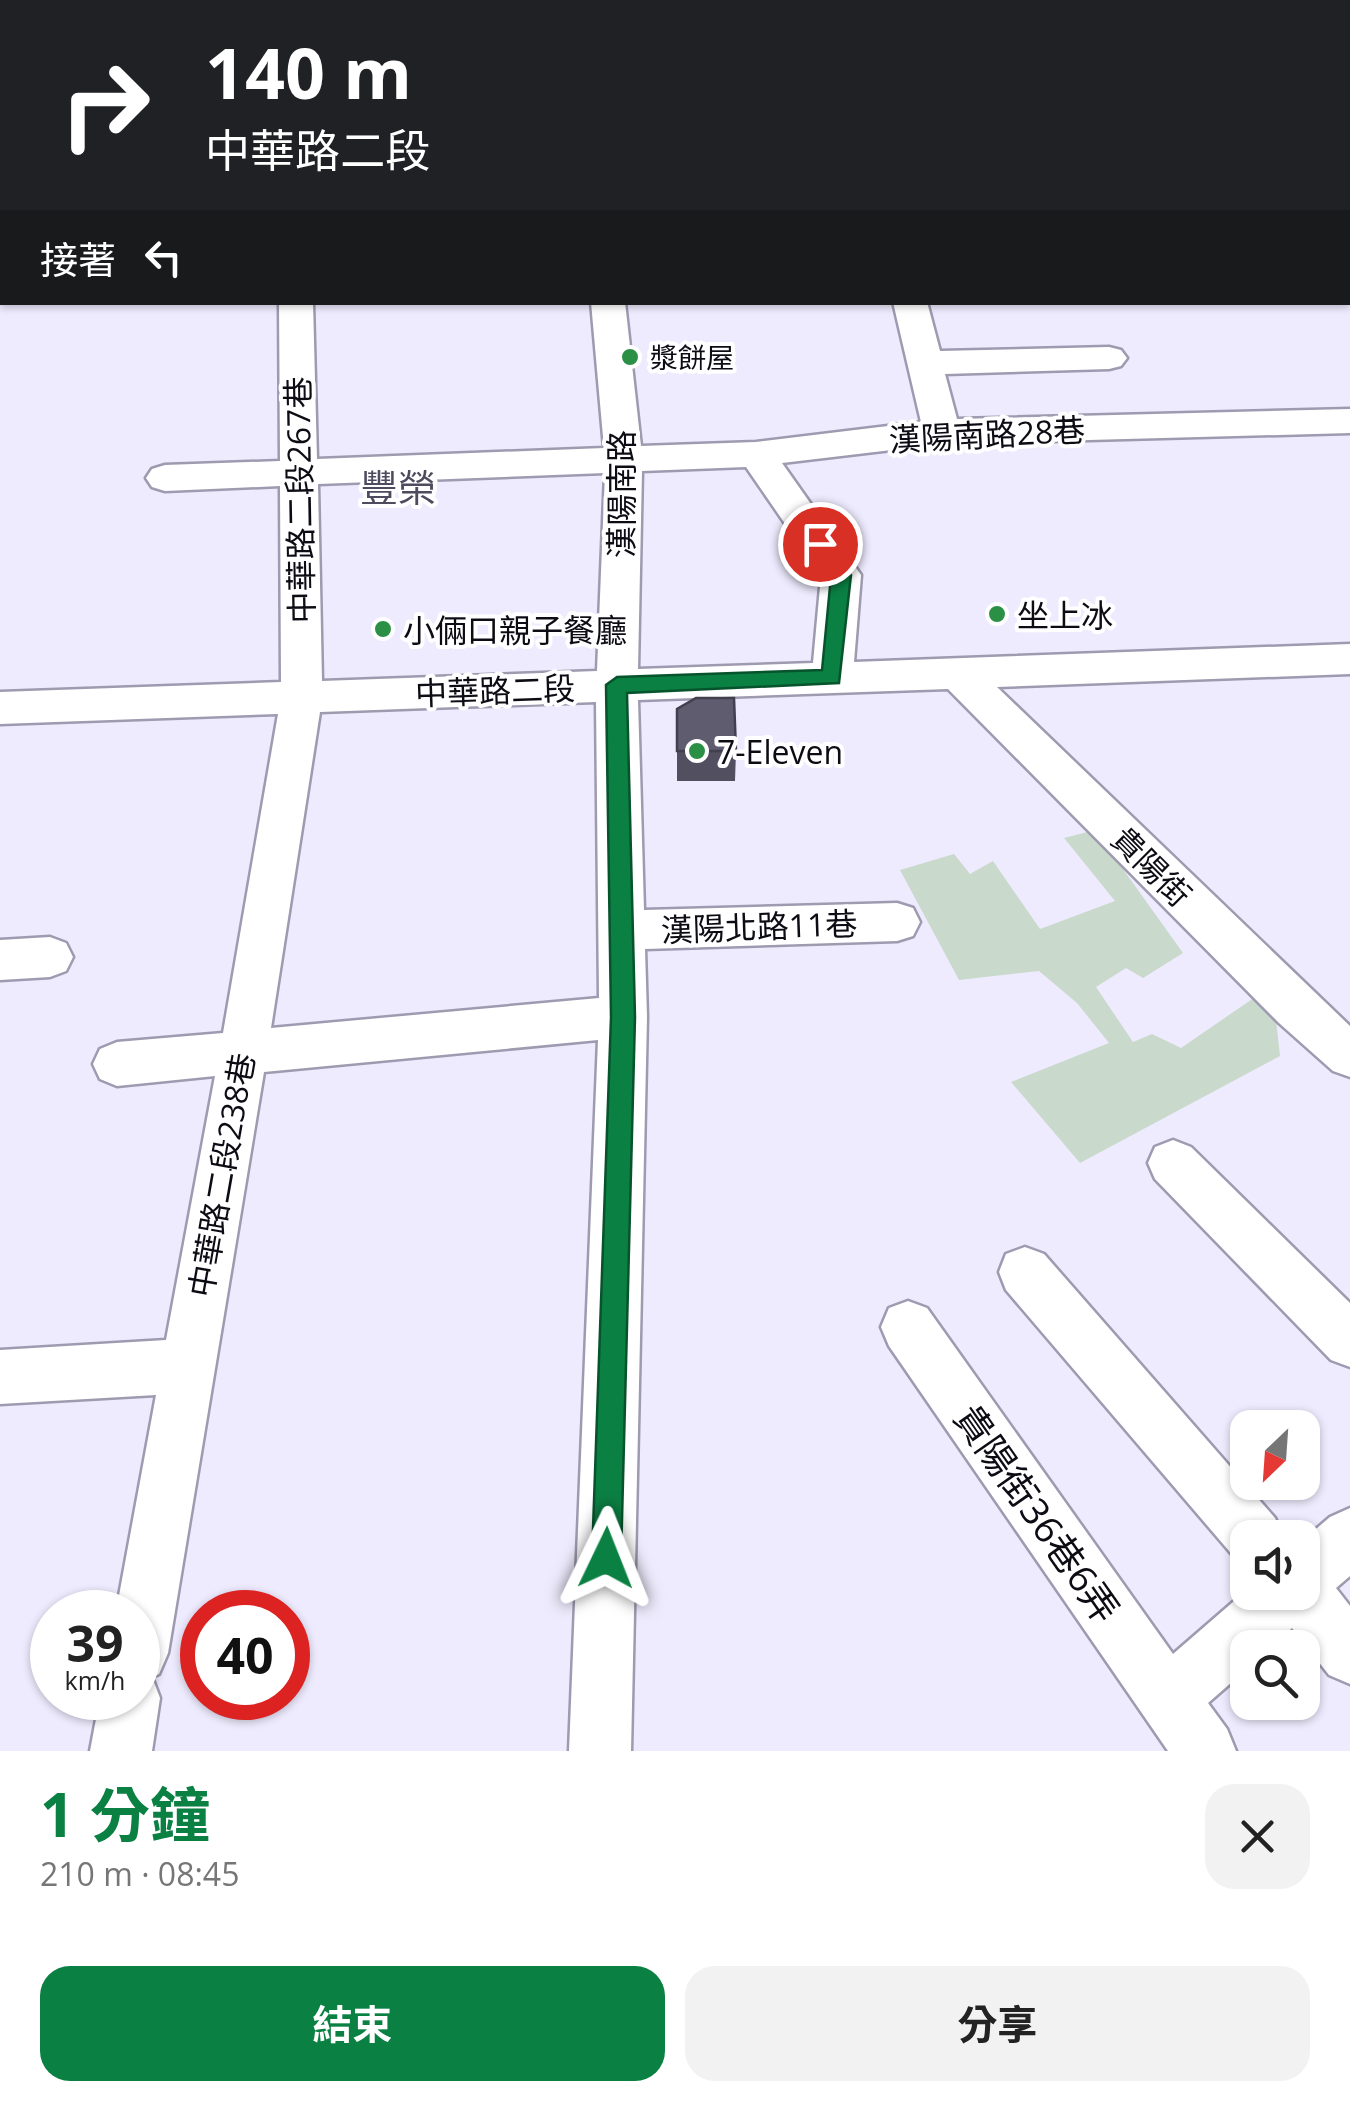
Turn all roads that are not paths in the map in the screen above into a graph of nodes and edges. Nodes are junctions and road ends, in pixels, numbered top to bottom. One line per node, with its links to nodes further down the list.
1 (296, 305): 10 (street, 中華路二段267巷)
2 (608, 305): 9 (street, 漢陽南路)
3 (911, 305): 5 (street)
4 (1109, 358): 5 (street)
5 (925, 363): 7 (street)
6 (1350, 421): 7 (street, 漢陽南路28巷)
7 (942, 432): 8 (street, 漢陽南路28巷)
8 (756, 454): 9 (street, 漢陽南路28巷); 14 (street)
9 (624, 460): 10 (street, 漢陽南路28巷); 15 (street, 漢陽南路)
10 (299, 472): 11 (street, 漢陽南路28巷); 16 (street, 中華路二段267巷)
11 (166, 478)
12 (1350, 659): 13 (street, 中華路二段)
13 (957, 673): 14 (street, 中華路二段); 24 (street, 貴陽街)
14 (832, 677): 15 (street, 中華路二段)
15 (617, 685): 16 (street, 中華路二段); 19 (street, 漢陽南路)
16 (302, 697): 17 (street, 中華路二段); 23 (street, 中華路二段238巷)
17 (0, 708)
18 (897, 922): 19 (street, 漢陽北路11巷)
19 (621, 930): 22 (street, 漢陽南路)
20 (50, 956): 21 (street)
21 (0, 960)
22 (623, 1017): 23 (street); 42 (street, 漢陽南路)
23 (244, 1049): 25 (street); 30 (street, 中華路二段238巷)
24 (1350, 1056)
25 (117, 1064)
26 (1173, 1163): 29 (street)
27 (1025, 1272): 32 (street)
28 (908, 1327): 39 (street, 貴陽街36巷6弄)
29 (1350, 1341)
30 (187, 1366): 31 (street); 35 (street, 中華路二段238巷)
31 (0, 1377)
32 (1239, 1520)
33 (1350, 1537): 34 (street)
34 (1320, 1564)
35 (149, 1590)
36 (1268, 1610): 39 (street)
37 (1316, 1610): 38 (street)
38 (1350, 1654)
39 (1168, 1699): 43 (street, 貴陽街36巷6弄)
40 (126, 1720): 41 (street)
41 (121, 1751)
42 (600, 1751)
43 (1206, 1751)

